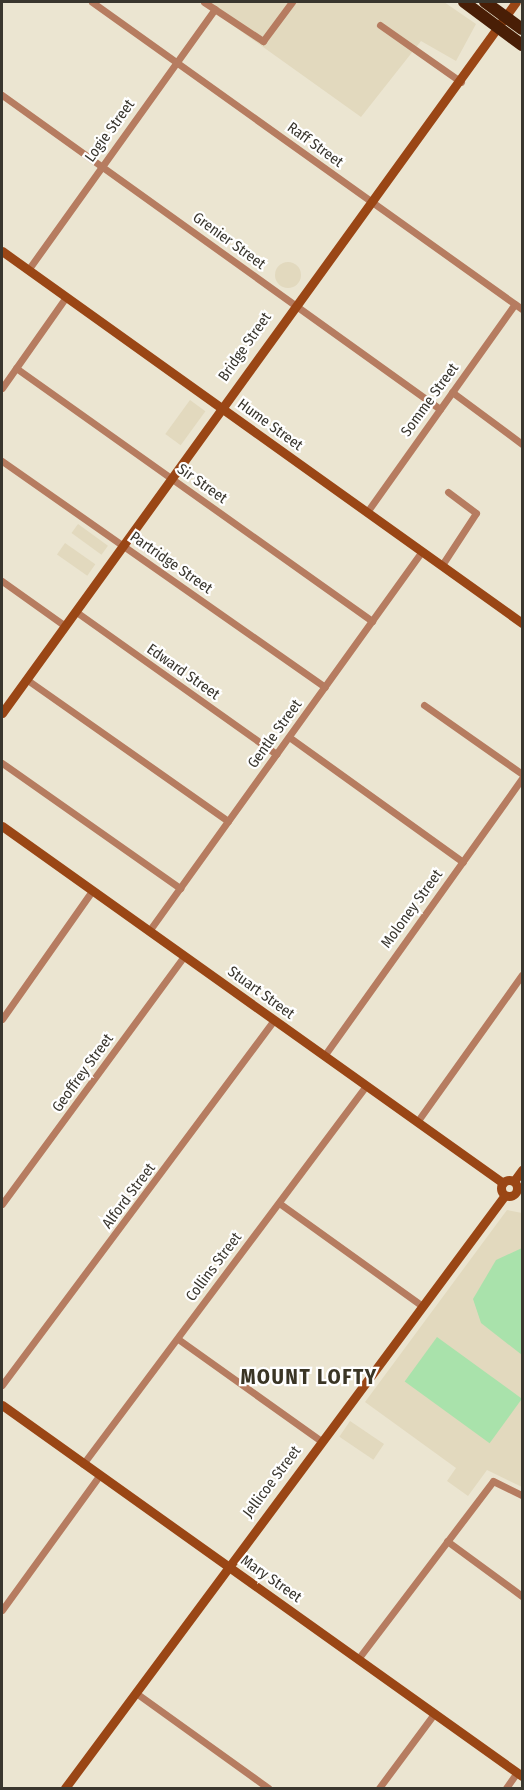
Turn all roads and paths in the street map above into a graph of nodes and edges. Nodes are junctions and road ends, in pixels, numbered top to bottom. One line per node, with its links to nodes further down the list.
1 (92, 2): 13 (street, Raff Street)
2 (204, 2): 7 (street)
3 (292, 2): 7 (street)
4 (464, 2): 10 (highway)
5 (485, 2): 8 (highway)
6 (516, 2): 8 (street, Bridge Street)
7 (215, 9): 13 (street, Logie Street)
8 (506, 17): 10 (street, Bridge Street); 11 (highway)
9 (380, 25): 14 (street)
10 (499, 28): 12 (highway); 14 (street, Bridge Street)
11 (522, 29)
12 (522, 45)
13 (177, 62): 16 (street, Logie Street); 17 (street, Raff Street)
14 (460, 82): 17 (street, Bridge Street)
15 (2, 94): 16 (street, Grenier Street)
16 (102, 166): 19 (street, Logie Street); 21 (street, Grenier Street)
17 (369, 200): 21 (street, Bridge Street); 22 (street, Raff Street)
18 (2, 250): 19 (street, Hume Street)
19 (28, 270): 20 (street, Hume Street)
20 (66, 297): 24 (street); 27 (street, Hume Street)
21 (294, 304): 27 (street, Bridge Street); 28 (street, Grenier Street)
22 (516, 304): 23 (street, Raff Street); 26 (street, Somme Street)
23 (522, 309)
24 (16, 368): 25 (street); 31 (street, Sir Street)
25 (2, 388)
26 (452, 392): 28 (street, Somme Street); 29 (street)
27 (220, 408): 31 (street, Bridge Street); 33 (street, Hume Street)
28 (440, 409): 33 (street, Somme Street)
29 (522, 444)
30 (2, 461): 34 (street, Partridge Street)
31 (170, 478): 34 (street, Bridge Street); 39 (street, Sir Street)
32 (448, 492): 36 (street)
33 (367, 512): 35 (street, Hume Street)
34 (122, 546): 38 (street, Bridge Street); 43 (street, Partridge Street)
35 (422, 551): 36 (street, Hume Street); 39 (street, Gentle Street)
36 (442, 565): 40 (street, Hume Street)
37 (2, 580): 41 (street)
38 (75, 611): 41 (street, Bridge Street); 47 (street, Edward Street)
39 (372, 621): 43 (street, Gentle Street)
40 (522, 622)
41 (64, 625): 42 (street, Bridge Street)
42 (26, 679): 45 (street, Bridge Street); 50 (street)
43 (325, 687): 46 (street, Gentle Street)
44 (424, 705): 49 (street)
45 (2, 714)
46 (289, 737): 47 (street, Gentle Street); 52 (street)
47 (276, 754): 50 (street, Gentle Street)
48 (2, 763): 53 (street)
49 (522, 776): 52 (street, Moloney Street)
50 (228, 821): 53 (street, Gentle Street)
51 (2, 826): 54 (street, Stuart Street)
52 (463, 862): 60 (street, Moloney Street)
53 (180, 888): 55 (street, Gentle Street)
54 (92, 891): 55 (street, Stuart Street); 58 (street)
55 (149, 931): 56 (street, Stuart Street)
56 (184, 956): 59 (street, Stuart Street); 69 (street, Geoffrey Street)
57 (522, 975): 62 (street)
58 (2, 1019)
59 (274, 1020): 60 (street, Stuart Street); 72 (street, Alford Street)
60 (324, 1056): 61 (street, Stuart Street)
61 (366, 1086): 62 (street, Stuart Street); 68 (street, Collins Street)
62 (417, 1122): 65 (street, Stuart Street)
63 (522, 1170): 64 (street)
64 (514, 1181): 65 (street); 67 (street)
65 (503, 1183): 66 (street)
66 (505, 1195): 67 (street); 70 (street, Jellicoe Street)
67 (519, 1195)
68 (279, 1203): 70 (street); 71 (street, Collins Street)
69 (2, 1204)
70 (421, 1305): 74 (street, Jellicoe Street)
71 (178, 1339): 74 (street); 75 (street, Collins Street)
72 (2, 1385)
73 (2, 1405): 75 (street, Mary Street)
74 (321, 1441): 79 (street, Jellicoe Street)
75 (83, 1464): 76 (street, Mary Street)
76 (99, 1476): 79 (street, Mary Street); 81 (street)
77 (522, 1495): 78 (street)
78 (447, 1541): 80 (street); 82 (street)
79 (227, 1566): 82 (street, Mary Street); 83 (street, Jellicoe Street)
80 (522, 1596)
81 (2, 1610)
82 (358, 1659): 84 (street, Mary Street)
83 (136, 1693): 86 (street, Jellicoe Street); 87 (street)
84 (434, 1714): 85 (street, Mary Street); 88 (street)
85 (520, 1774): 89 (street)
86 (65, 1788)
87 (268, 1788)
88 (380, 1788)
89 (506, 1788)

